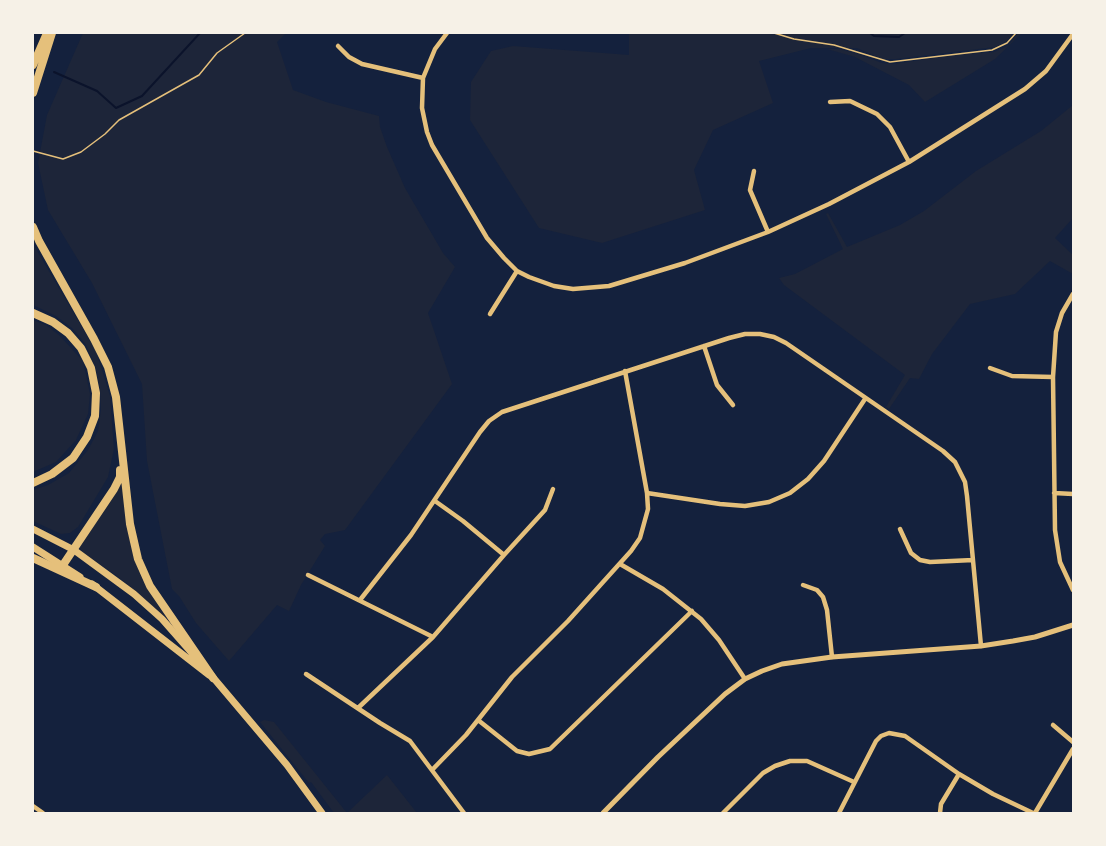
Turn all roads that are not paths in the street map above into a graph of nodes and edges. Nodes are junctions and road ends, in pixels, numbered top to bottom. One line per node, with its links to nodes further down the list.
1 (47, 33): 6 (highway)
2 (52, 33): 8 (highway)
3 (447, 33): 7 (street)
4 (1073, 34): 10 (street)
5 (338, 46): 7 (street)
6 (33, 65)
7 (423, 78): 14 (street)
8 (33, 93)
9 (830, 102): 10 (street)
10 (909, 162): 13 (street)
11 (753, 171): 13 (street)
12 (33, 227): 24 (highway)
13 (768, 232): 14 (street)
14 (518, 271): 17 (street)
15 (1073, 294): 21 (street)
16 (33, 313): 25 (highway)
17 (490, 314)
18 (704, 346): 20 (street); 22 (street); 23 (street)
19 (990, 368): 21 (street)
20 (625, 371): 27 (street); 30 (street)
21 (1053, 377): 28 (street)
22 (865, 399): 27 (street); 37 (street)
23 (734, 405)
24 (122, 445): 34 (highway); 51 (highway)
25 (33, 483)
26 (553, 489): 35 (street)
27 (647, 493): 38 (street)
28 (1054, 493): 29 (street); 43 (street)
29 (1073, 494)
30 (435, 501): 35 (street); 44 (street)
31 (33, 529): 34 (main road)
32 (900, 529): 37 (street)
33 (33, 547): 39 (main road)
34 (74, 550): 39 (highway); 51 (main road)
35 (504, 555): 47 (street)
36 (33, 558): 42 (highway)
37 (974, 560): 48 (street)
38 (620, 564): 45 (street); 54 (street)
39 (63, 566): 42 (main road)
40 (308, 575): 44 (street)
41 (803, 585): 49 (street)
42 (96, 587): 51 (main road)
43 (1073, 590)
44 (360, 600): 47 (street)
45 (692, 611): 52 (street); 54 (street)
46 (1073, 625): 48 (street)
47 (433, 637): 53 (street)
48 (981, 646): 49 (street)
49 (832, 657): 52 (street)
50 (306, 674): 53 (street)
51 (213, 678): 63 (main road)
52 (745, 679): 65 (street)
53 (358, 708): 58 (street)
54 (478, 720): 58 (street)
55 (1053, 725): 56 (street)
56 (1073, 742)
57 (1073, 749): 69 (street)
58 (433, 769): 64 (street)
59 (959, 774): 60 (street); 68 (street); 69 (street)
60 (854, 782): 66 (street); 67 (street)
61 (33, 806): 62 (street)
62 (43, 813)
63 (322, 813)
64 (464, 813)
65 (603, 813)
66 (723, 813)
67 (838, 813)
68 (940, 813)
69 (1034, 813)

